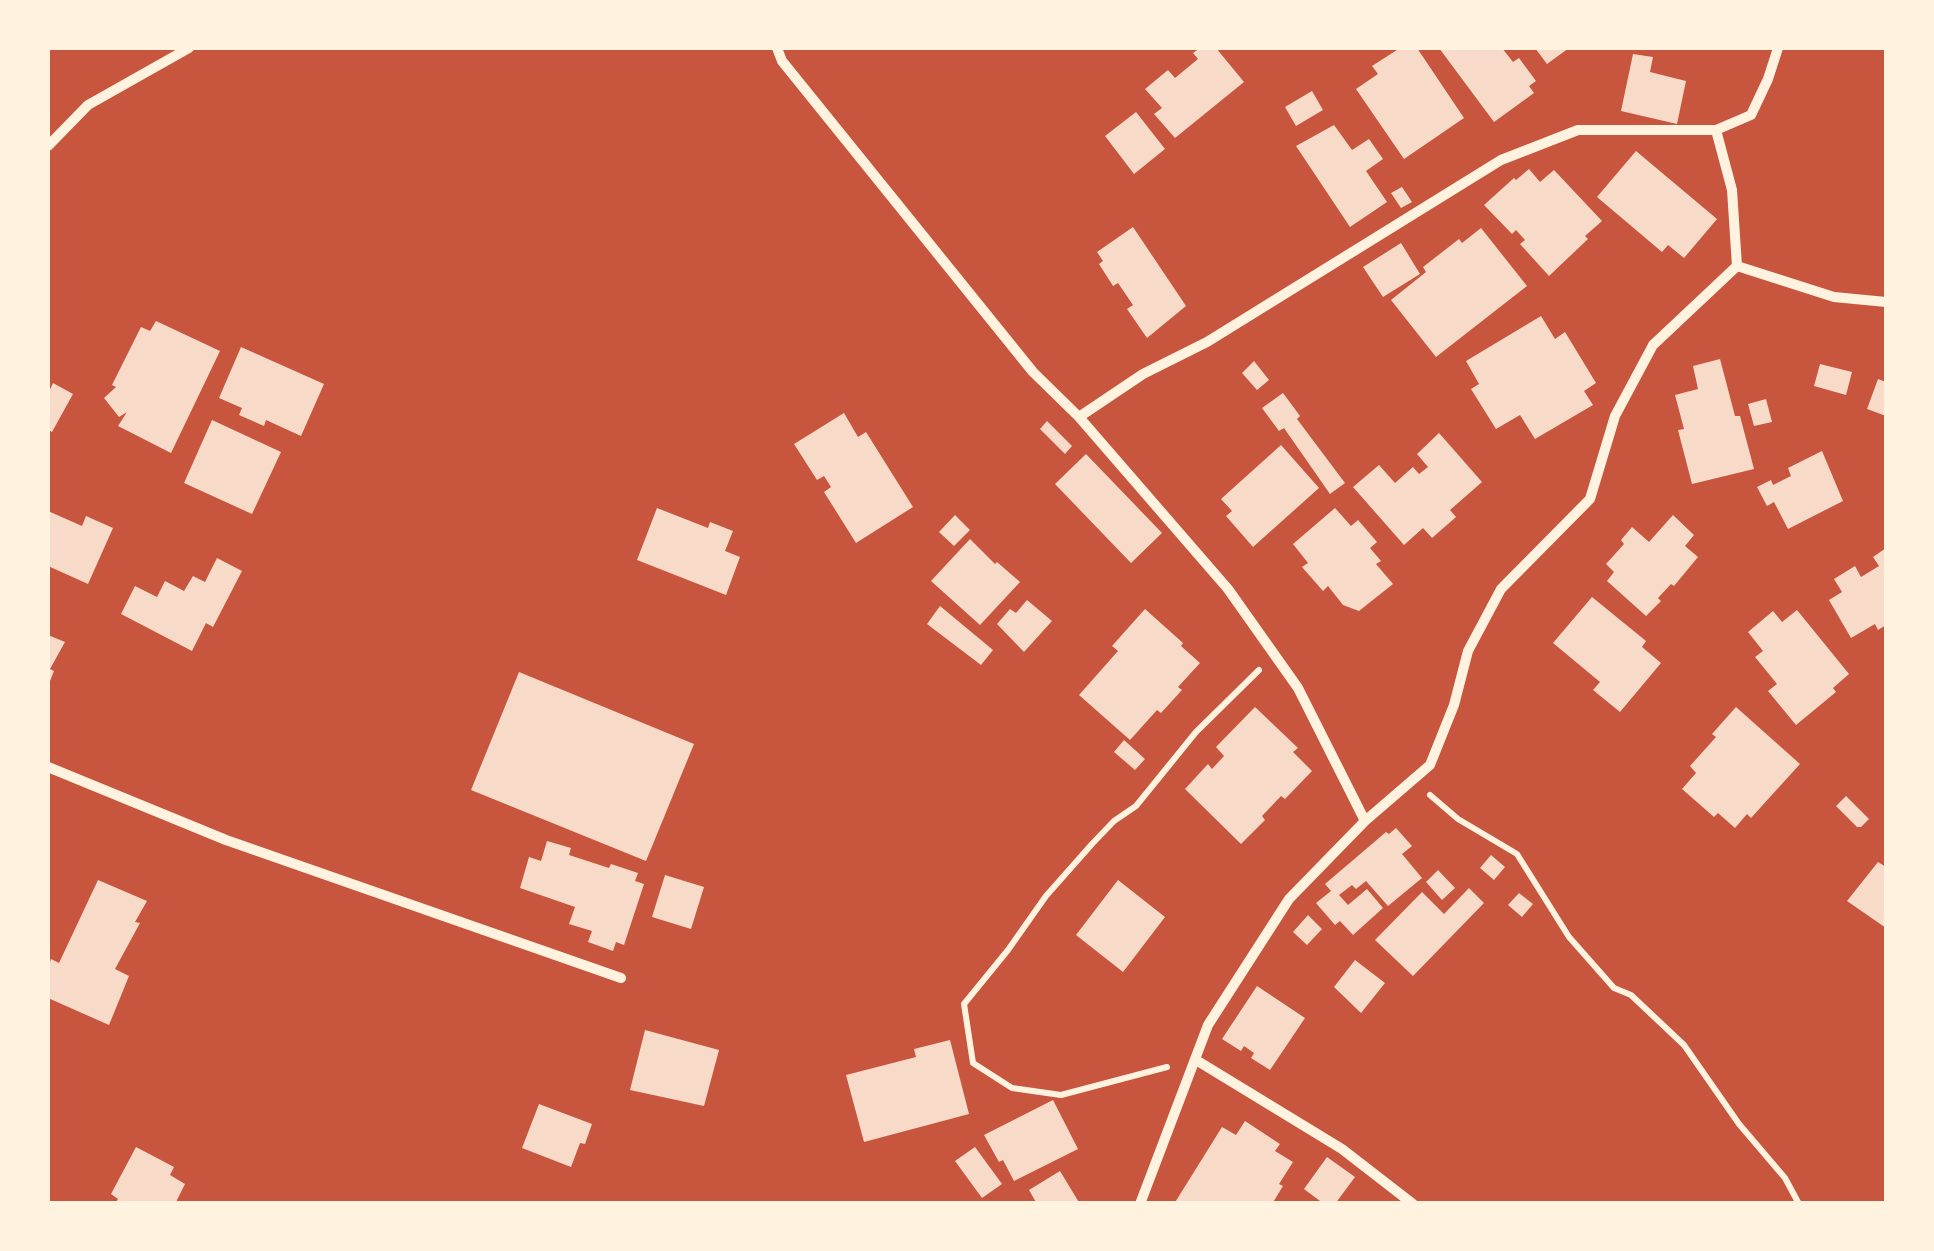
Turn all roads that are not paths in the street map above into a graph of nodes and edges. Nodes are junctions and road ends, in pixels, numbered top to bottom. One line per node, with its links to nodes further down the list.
1 (189, 48): 5 (street)
2 (777, 48): 8 (street)
3 (1778, 48): 4 (street)
4 (1716, 130): 6 (street); 8 (street)
5 (48, 146)
6 (1737, 266): 7 (street); 10 (street)
7 (1886, 302)
8 (1079, 417): 10 (street)
9 (48, 767): 11 (street)
10 (1365, 821): 12 (street)
11 (621, 978)
12 (1196, 1060): 13 (street); 14 (street)
13 (1140, 1204)
14 (1413, 1204)

